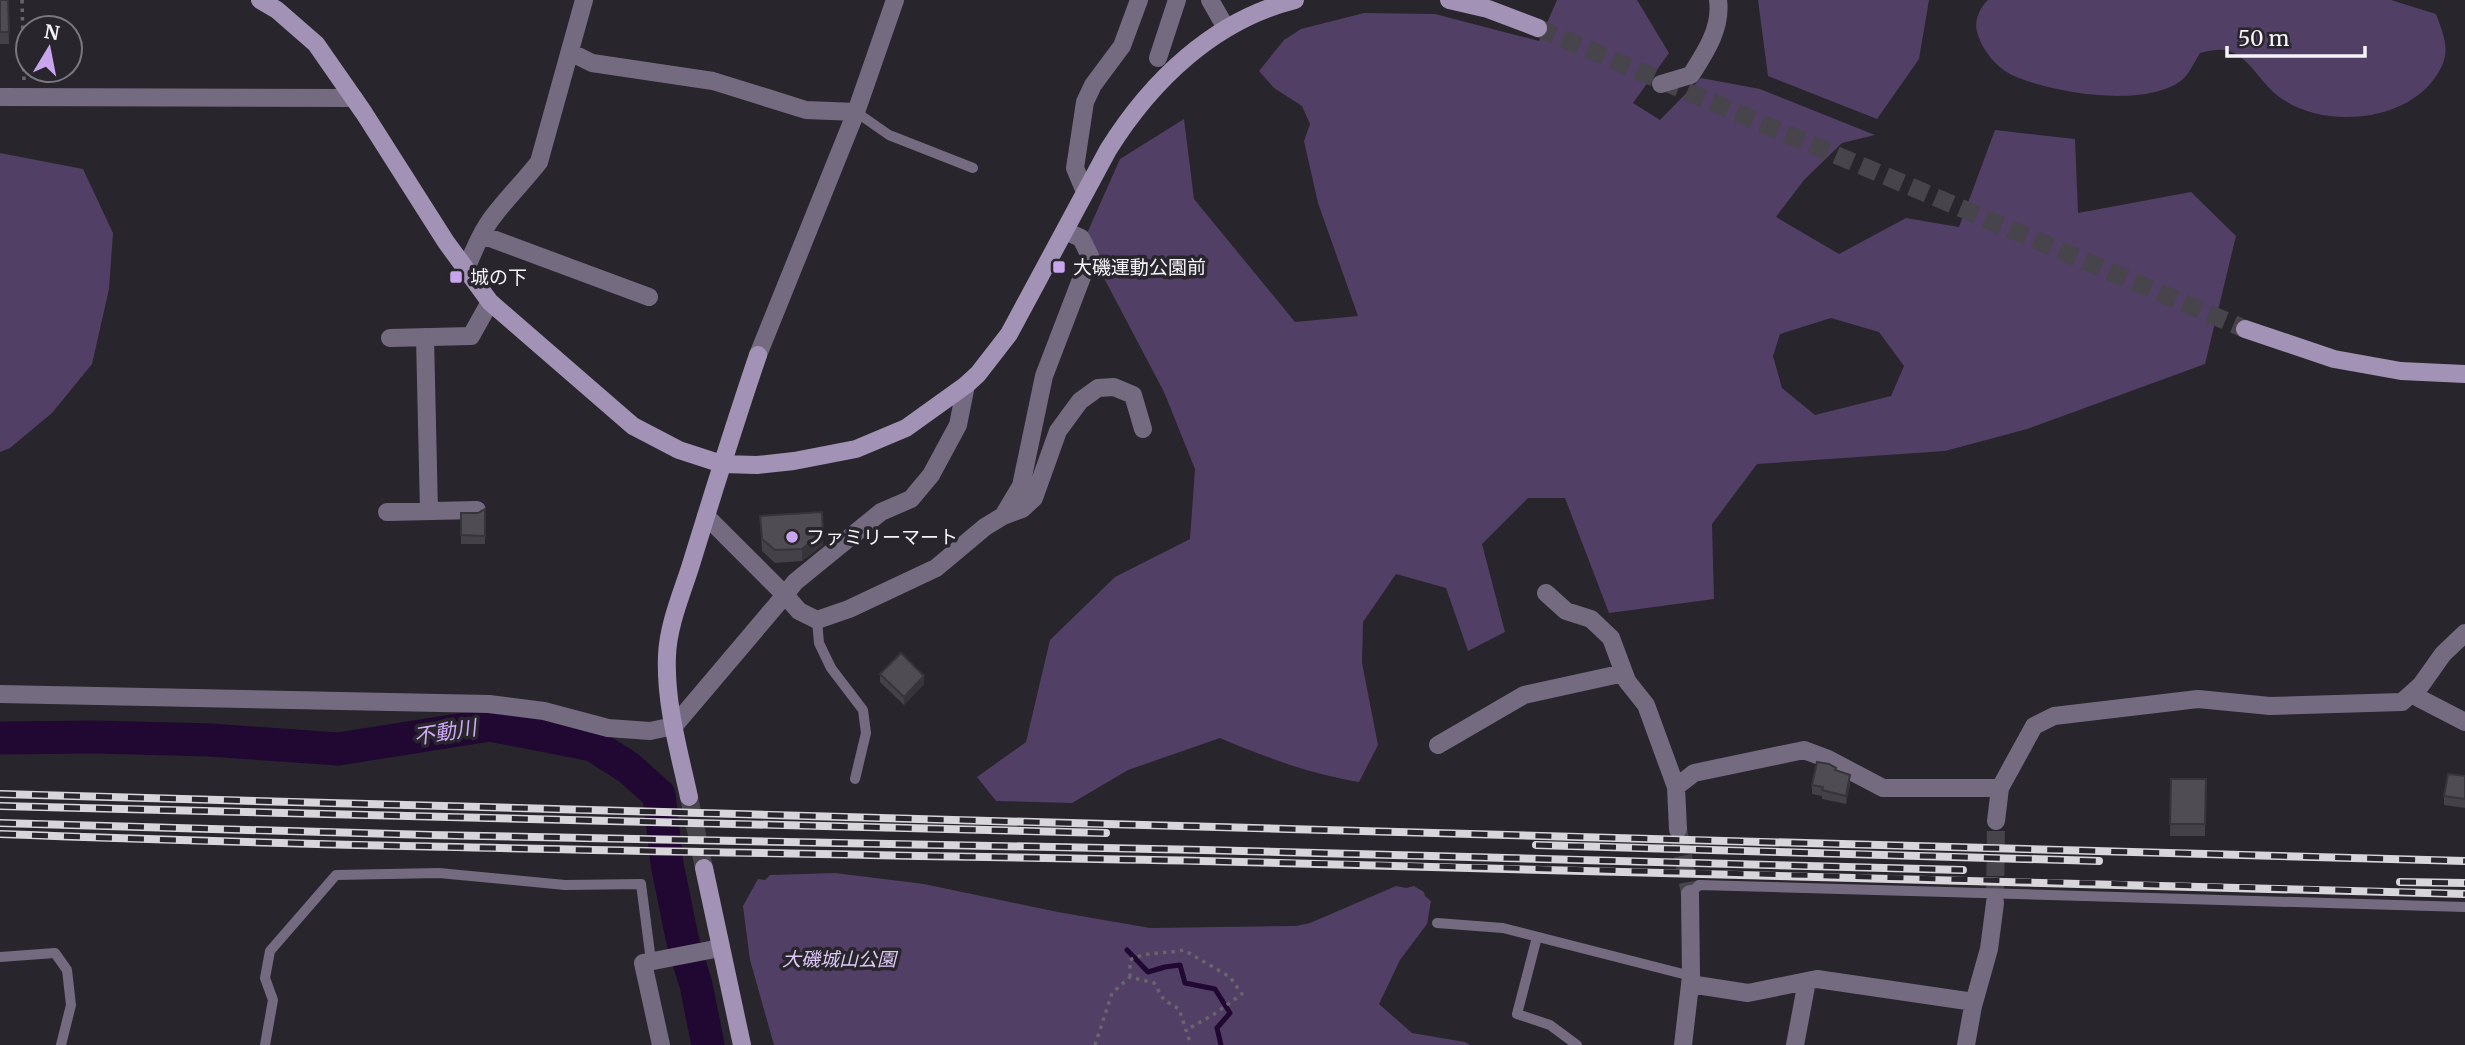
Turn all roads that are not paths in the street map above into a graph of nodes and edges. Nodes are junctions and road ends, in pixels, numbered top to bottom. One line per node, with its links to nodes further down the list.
1 (260, 0): 16 (street)
2 (584, 0): 12 (street)
3 (895, 0): 17 (street)
4 (1139, 0): 19 (street)
5 (1177, 0): 13 (street)
6 (1210, 0): 10 (street)
7 (1295, 0): 10 (street)
8 (1449, 0): 11 (street)
9 (1718, 0): 14 (street)
10 (1226, 28): 19 (street)
11 (1538, 28)
12 (570, 52): 17 (street); 21 (street)
13 (1158, 58)
14 (1661, 84)
15 (0, 97): 16 (street)
16 (354, 99): 22 (street)
17 (856, 112): 18 (lane); 31 (street)
18 (973, 168)
19 (1085, 192): 20 (street)
20 (1065, 231): 29 (street); 36 (street)
21 (482, 235): 22 (street); 23 (street)
22 (466, 269): 24 (street)
23 (649, 297)
24 (489, 302): 26 (street); 31 (street)
25 (2245, 329): 28 (street)
26 (425, 337): 27 (street); 33 (street)
27 (390, 338)
28 (2465, 373)
29 (967, 385): 31 (street); 38 (street)
30 (1143, 429): 36 (street)
31 (722, 464): 35 (street)
32 (477, 510): 33 (street)
33 (429, 511): 34 (street)
34 (387, 512)
35 (706, 516): 38 (street); 45 (street)
36 (1003, 516): 39 (street)
37 (1546, 593): 41 (street)
38 (785, 595): 39 (street); 45 (street)
39 (817, 620): 47 (lane)
40 (2465, 633): 43 (street)
41 (1624, 673): 46 (street); 48 (street)
42 (0, 694): 45 (street)
43 (2411, 694): 44 (street); 49 (street)
44 (2465, 722)
45 (674, 726): 50 (street)
46 (1438, 745)
47 (855, 779)
48 (1676, 788): 49 (street); 52 (street)
49 (2000, 788): 51 (street)
50 (689, 797)
51 (1996, 821)
52 (1678, 829)
53 (704, 868): 59 (street)
54 (1690, 894): 55 (lane); 62 (street)
55 (2000, 899): 56 (lane); 64 (street)
56 (2465, 907)
57 (1437, 923): 58 (lane)
58 (1537, 937): 62 (lane); 69 (lane)
59 (715, 949): 61 (street); 68 (street)
60 (0, 957): 65 (lane)
61 (651, 961): 66 (lane); 67 (street)
62 (1690, 980): 63 (street); 70 (street)
63 (1807, 981): 64 (street); 71 (street)
64 (1974, 1002): 72 (street)
65 (61, 1045)
66 (265, 1045)
67 (661, 1045)
68 (743, 1045)
69 (1577, 1045)
70 (1684, 1045)
71 (1795, 1045)
72 (1966, 1045)

